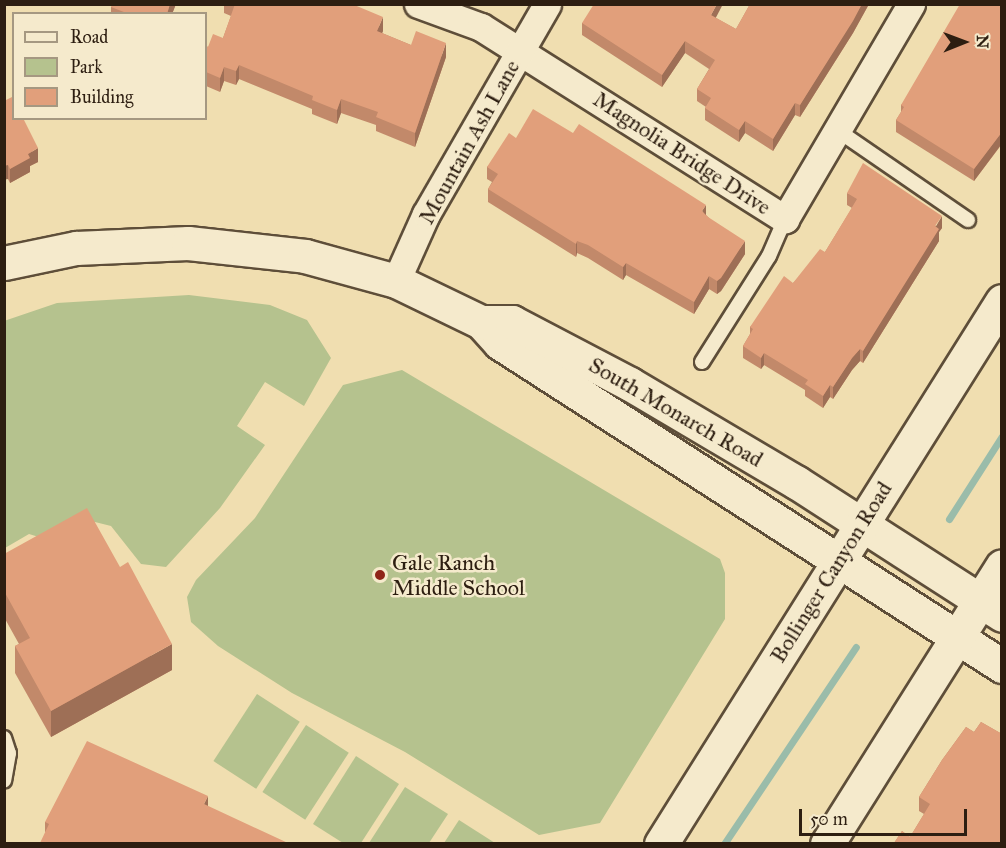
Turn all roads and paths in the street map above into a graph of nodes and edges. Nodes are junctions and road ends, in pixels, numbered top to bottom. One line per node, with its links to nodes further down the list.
1 (418, 4): 4 (street, Magnolia Bridge Drive)
2 (547, 4): 4 (street, Mountain Ash Lane)
3 (911, 4): 5 (street, Magnolia Bridge Drive)
4 (520, 51): 6 (street, Magnolia Bridge Drive); 9 (street, Mountain Ash Lane)
5 (837, 130): 6 (street, Magnolia Bridge Drive); 7 (lane)
6 (785, 219): 12 (lane)
7 (968, 220)
8 (4, 263): 9 (street, South Monarch Road)
9 (396, 281): 11 (street, South Monarch Road)
10 (1002, 301): 13 (street, Bollinger Canyon Road)
11 (481, 322): 13 (street, South Monarch Road); 14 (street, South Monarch Road)
12 (702, 362)
13 (862, 524): 14 (street, Bollinger Canyon Road); 16 (street, South Monarch Road)
14 (837, 563): 17 (street, South Monarch Road); 21 (street, Bollinger Canyon Road)
15 (1002, 566): 16 (street)
16 (991, 608): 17 (street)
17 (957, 638): 18 (street, South Monarch Road); 22 (street)
18 (1002, 666)
19 (4, 738): 20 (lane)
20 (4, 781)
21 (661, 843)
22 (826, 843)

